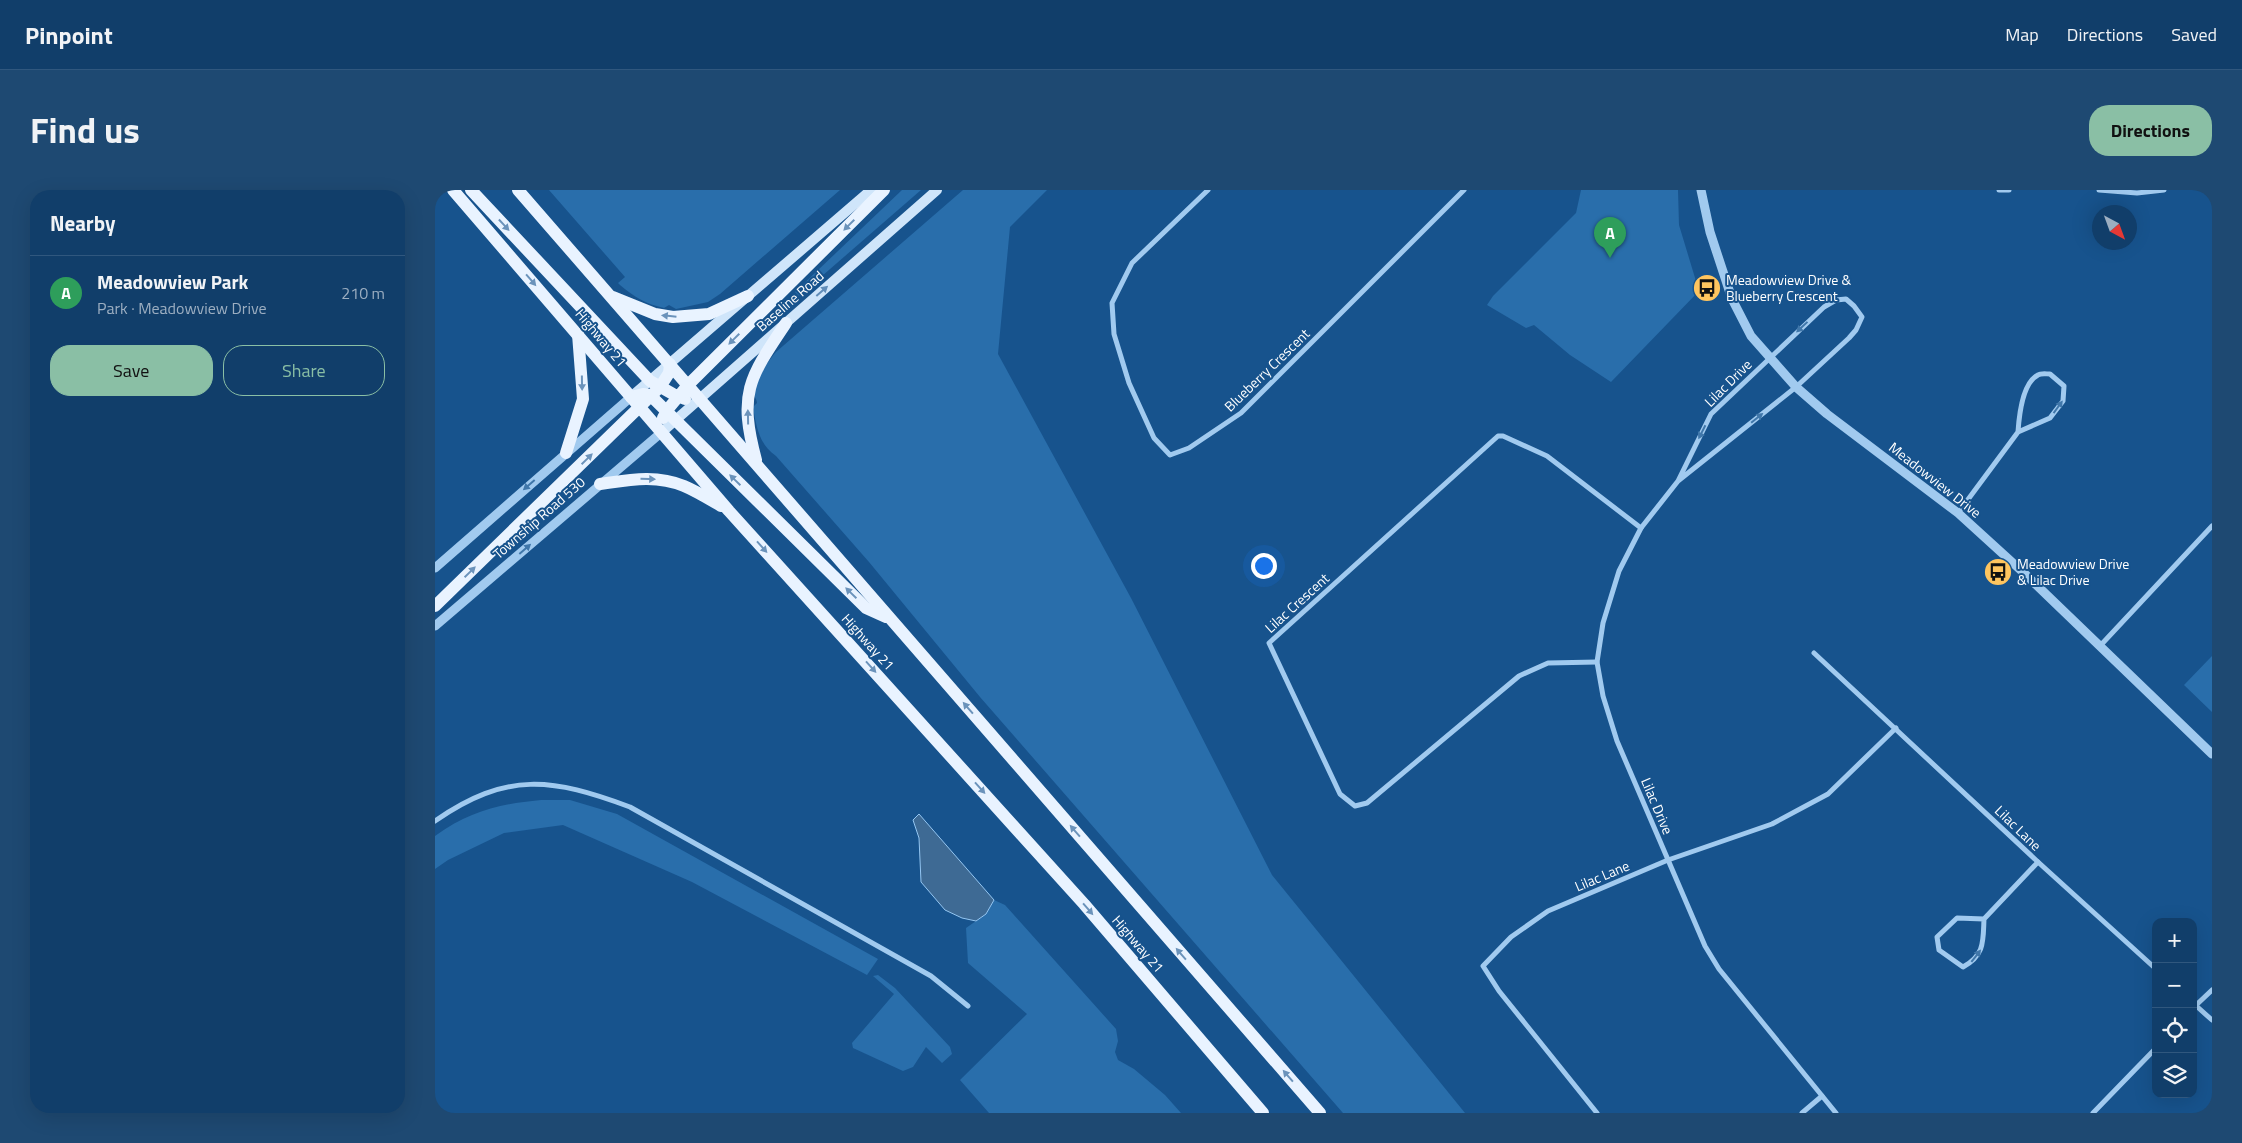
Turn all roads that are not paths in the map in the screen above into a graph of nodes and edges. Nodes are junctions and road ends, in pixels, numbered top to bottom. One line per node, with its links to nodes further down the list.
1 (453, 190): 17 (main road, Highway 21, one-way to 17)
2 (471, 190): 21 (main road, one-way to 21)
3 (518, 190): 15 (main road, Highway 21)
4 (871, 190): 14 (main road)
5 (884, 190): 20 (main road, one-way to 20)
6 (937, 190): 16 (main road, Baseline Road, one-way to 6)
7 (1208, 190): 8 (street, Blueberry Crescent)
8 (1464, 190)
9 (1701, 190): 18 (street, Meadowview Drive)
10 (1999, 190): 11 (street)
11 (2009, 190)
12 (2099, 190): 13 (street)
13 (2164, 190)
14 (748, 296): 15 (main road, one-way to 15); 19 (main road)
15 (612, 297): 19 (main road, Highway 21)
16 (786, 323): 24 (main road, Baseline Road); 30 (main road, one-way to 16)
17 (579, 334): 25 (main road, Highway 21); 29 (main road, one-way to 29)
18 (1770, 357): 22 (street, Meadowview Drive); 22 (street, Lilac Drive, one-way to 18); 31 (street, Lilac Drive, one-way to 31)
19 (670, 364): 20 (main road, Highway 21); 21 (main road)
20 (687, 385): 23 (main road); 24 (main road, Highway 21)
21 (653, 387): 23 (main road); 25 (main road); 26 (main road)
22 (1796, 387): 31 (street, Lilac Drive, one-way to 22); 34 (street, Meadowview Drive)
23 (678, 396): 24 (main road); 26 (main road)
24 (699, 399): 26 (main road, Baseline Road); 30 (main road, Highway 21)
25 (635, 401): 27 (main road, Highway 21); 29 (street); 38 (main road, one-way to 25)
26 (671, 416): 27 (main road); 39 (main road, one-way to 26)
27 (662, 432): 32 (street, Township Road 530); 33 (main road, Highway 21)
28 (2017, 432): 28 (street, one-way to 28); 34 (street)
29 (566, 453): 37 (street, one-way to 37)
30 (757, 465): 39 (main road, Highway 21)
31 (1677, 481): 36 (street, Lilac Drive)
32 (600, 484): 33 (main road, one-way to 33); 40 (street, Township Road 530, one-way to 32)
33 (729, 511): 58 (main road, Highway 21, one-way to 58)
34 (1958, 513): 41 (street, Meadowview Drive)
35 (2212, 526): 41 (street)
36 (1641, 528): 43 (street, Lilac Drive); 43 (street, Lilac Crescent)
37 (435, 568)
38 (435, 606)
39 (891, 620): 59 (main road, Highway 21, one-way to 39)
40 (435, 626)
41 (2099, 647): 45 (street, Meadowview Drive)
42 (1814, 653): 44 (street, Lilac Lane)
43 (1597, 662): 47 (street, Lilac Drive)
44 (1897, 728): 47 (street, Lilac Lane); 48 (street, Lilac Lane)
45 (2212, 754)
46 (435, 821): 53 (street)
47 (1668, 860): 57 (street, Lilac Drive); 60 (street, Lilac Lane)
48 (2037, 862): 49 (street, Lilac Lane); 50 (street, Lilac Lane)
49 (1984, 919): 49 (street, one-way to 49)
50 (2152, 965)
51 (2212, 990): 52 (street)
52 (2197, 1003)
53 (968, 1006)
54 (2197, 1008): 55 (street)
55 (2212, 1020)
56 (2152, 1052): 63 (street)
57 (1822, 1096): 61 (street); 62 (street, Lilac Drive)
58 (1263, 1113)
59 (1320, 1113)
60 (1597, 1113)
61 (1802, 1113)
62 (1836, 1113)
63 (2093, 1113)

